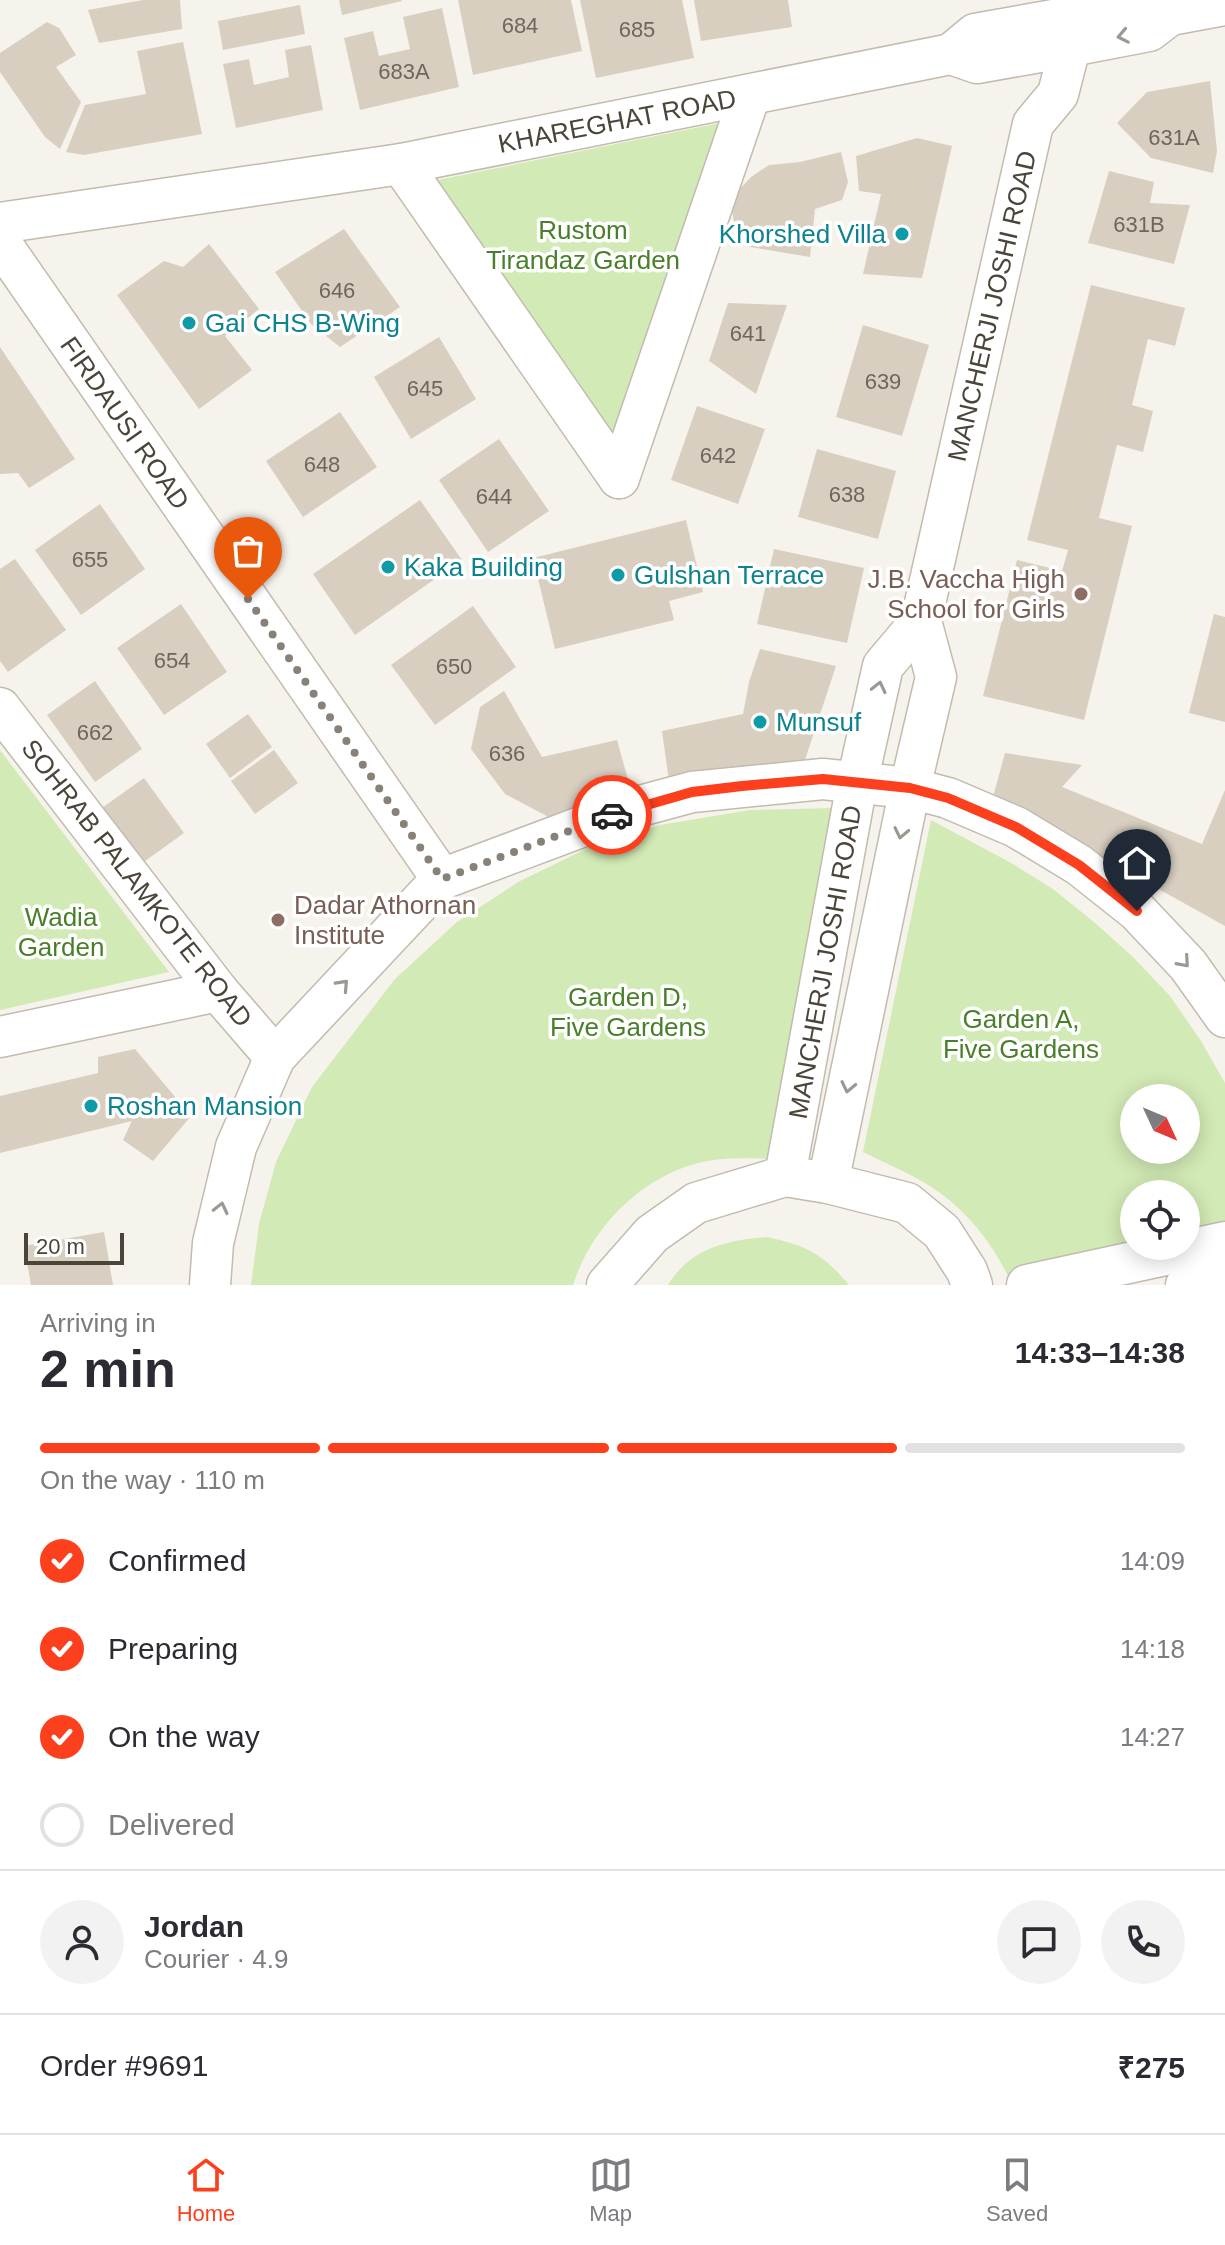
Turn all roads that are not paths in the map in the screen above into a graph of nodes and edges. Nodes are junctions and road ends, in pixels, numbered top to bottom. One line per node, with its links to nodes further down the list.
1 (1225, 5): 2 (street, KHAREGHAT ROAD)
2 (1059, 23): 3 (street, KHAREGHAT ROAD); 7 (street, MANCHERJI JOSHI ROAD)
3 (750, 95): 4 (street, KHAREGHAT ROAD); 4 (street)
4 (401, 164): 5 (street, KHAREGHAT ROAD)
5 (0, 223)
6 (0, 242): 11 (street, FIRDAUSI ROAD)
7 (921, 621): 9 (street, MANCHERJI JOSHI ROAD, one-way to 7); 10 (street, MANCHERJI JOSHI ROAD)
8 (0, 708): 12 (street, SOHRAB PALAMKOTE ROAD)
9 (857, 783): 10 (street); 11 (street); 16 (street, MANCHERJI JOSHI ROAD)
10 (910, 788): 13 (street, one-way to 13); 17 (street, MANCHERJI JOSHI ROAD, one-way to 17)
11 (442, 879): 15 (street, one-way to 11)
12 (218, 991): 14 (street); 15 (street, SOHRAB PALAMKOTE ROAD)
13 (1225, 1017)
14 (0, 1037)
15 (275, 1057): 20 (street, one-way to 15)
16 (785, 1176): 17 (street); 21 (street)
17 (828, 1183): 22 (street)
18 (1225, 1242): 23 (street)
19 (1225, 1276): 24 (street)
20 (210, 1285)
21 (607, 1285)
22 (972, 1285)
23 (1027, 1285)
24 (1186, 1285)

